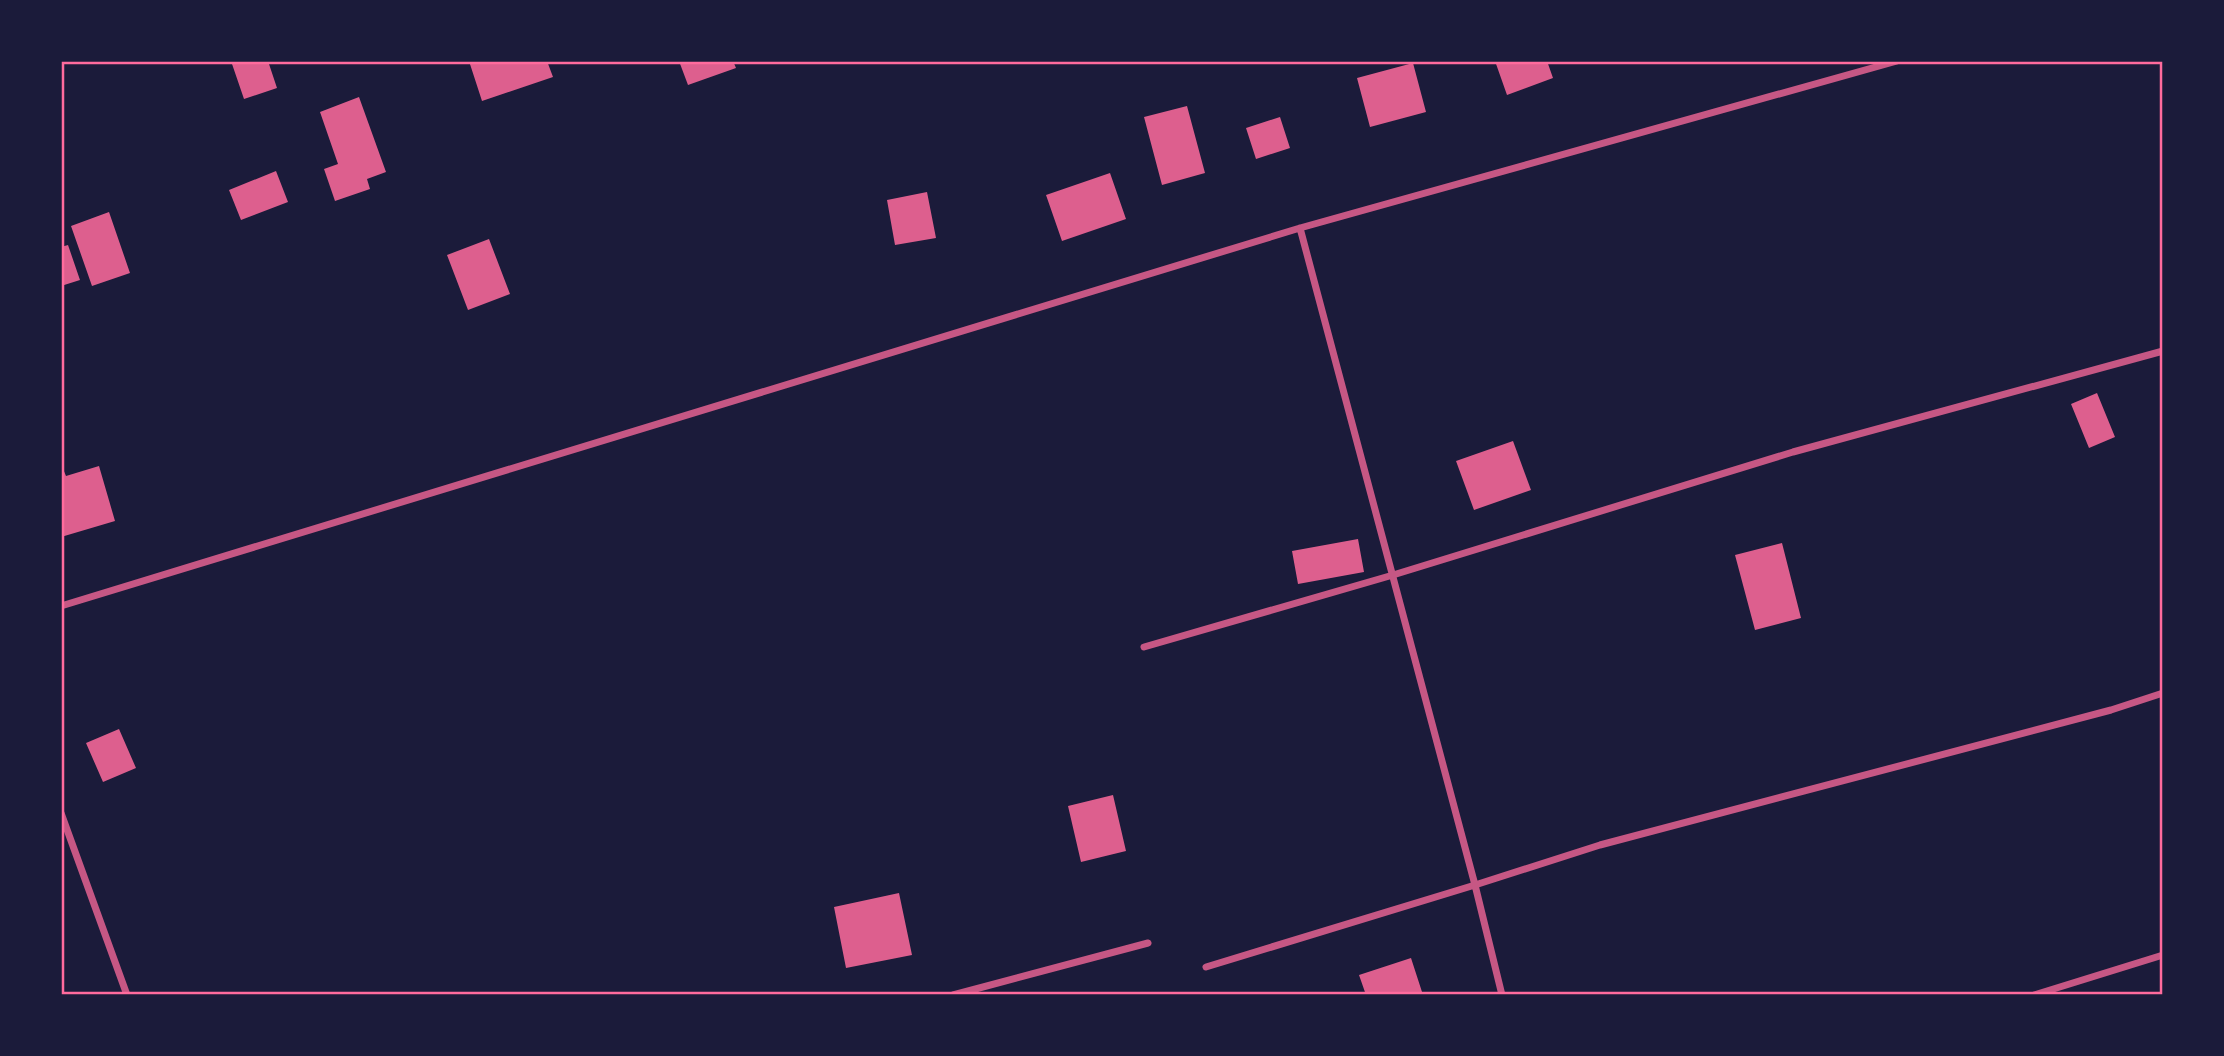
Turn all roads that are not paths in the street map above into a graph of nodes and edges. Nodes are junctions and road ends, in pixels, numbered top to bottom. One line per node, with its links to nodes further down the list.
1 (1897, 61): 2 (street)
2 (1300, 228): 4 (street); 5 (street)
3 (2163, 351): 4 (street)
4 (1393, 575): 6 (street); 9 (street)
5 (61, 606)
6 (1144, 647)
7 (2163, 693): 9 (street)
8 (61, 813): 13 (street)
9 (1475, 885): 12 (street); 15 (street)
10 (1148, 943): 14 (street)
11 (2163, 955): 16 (street)
12 (1206, 967)
13 (127, 995)
14 (953, 995)
15 (1502, 995)
16 (2034, 995)

